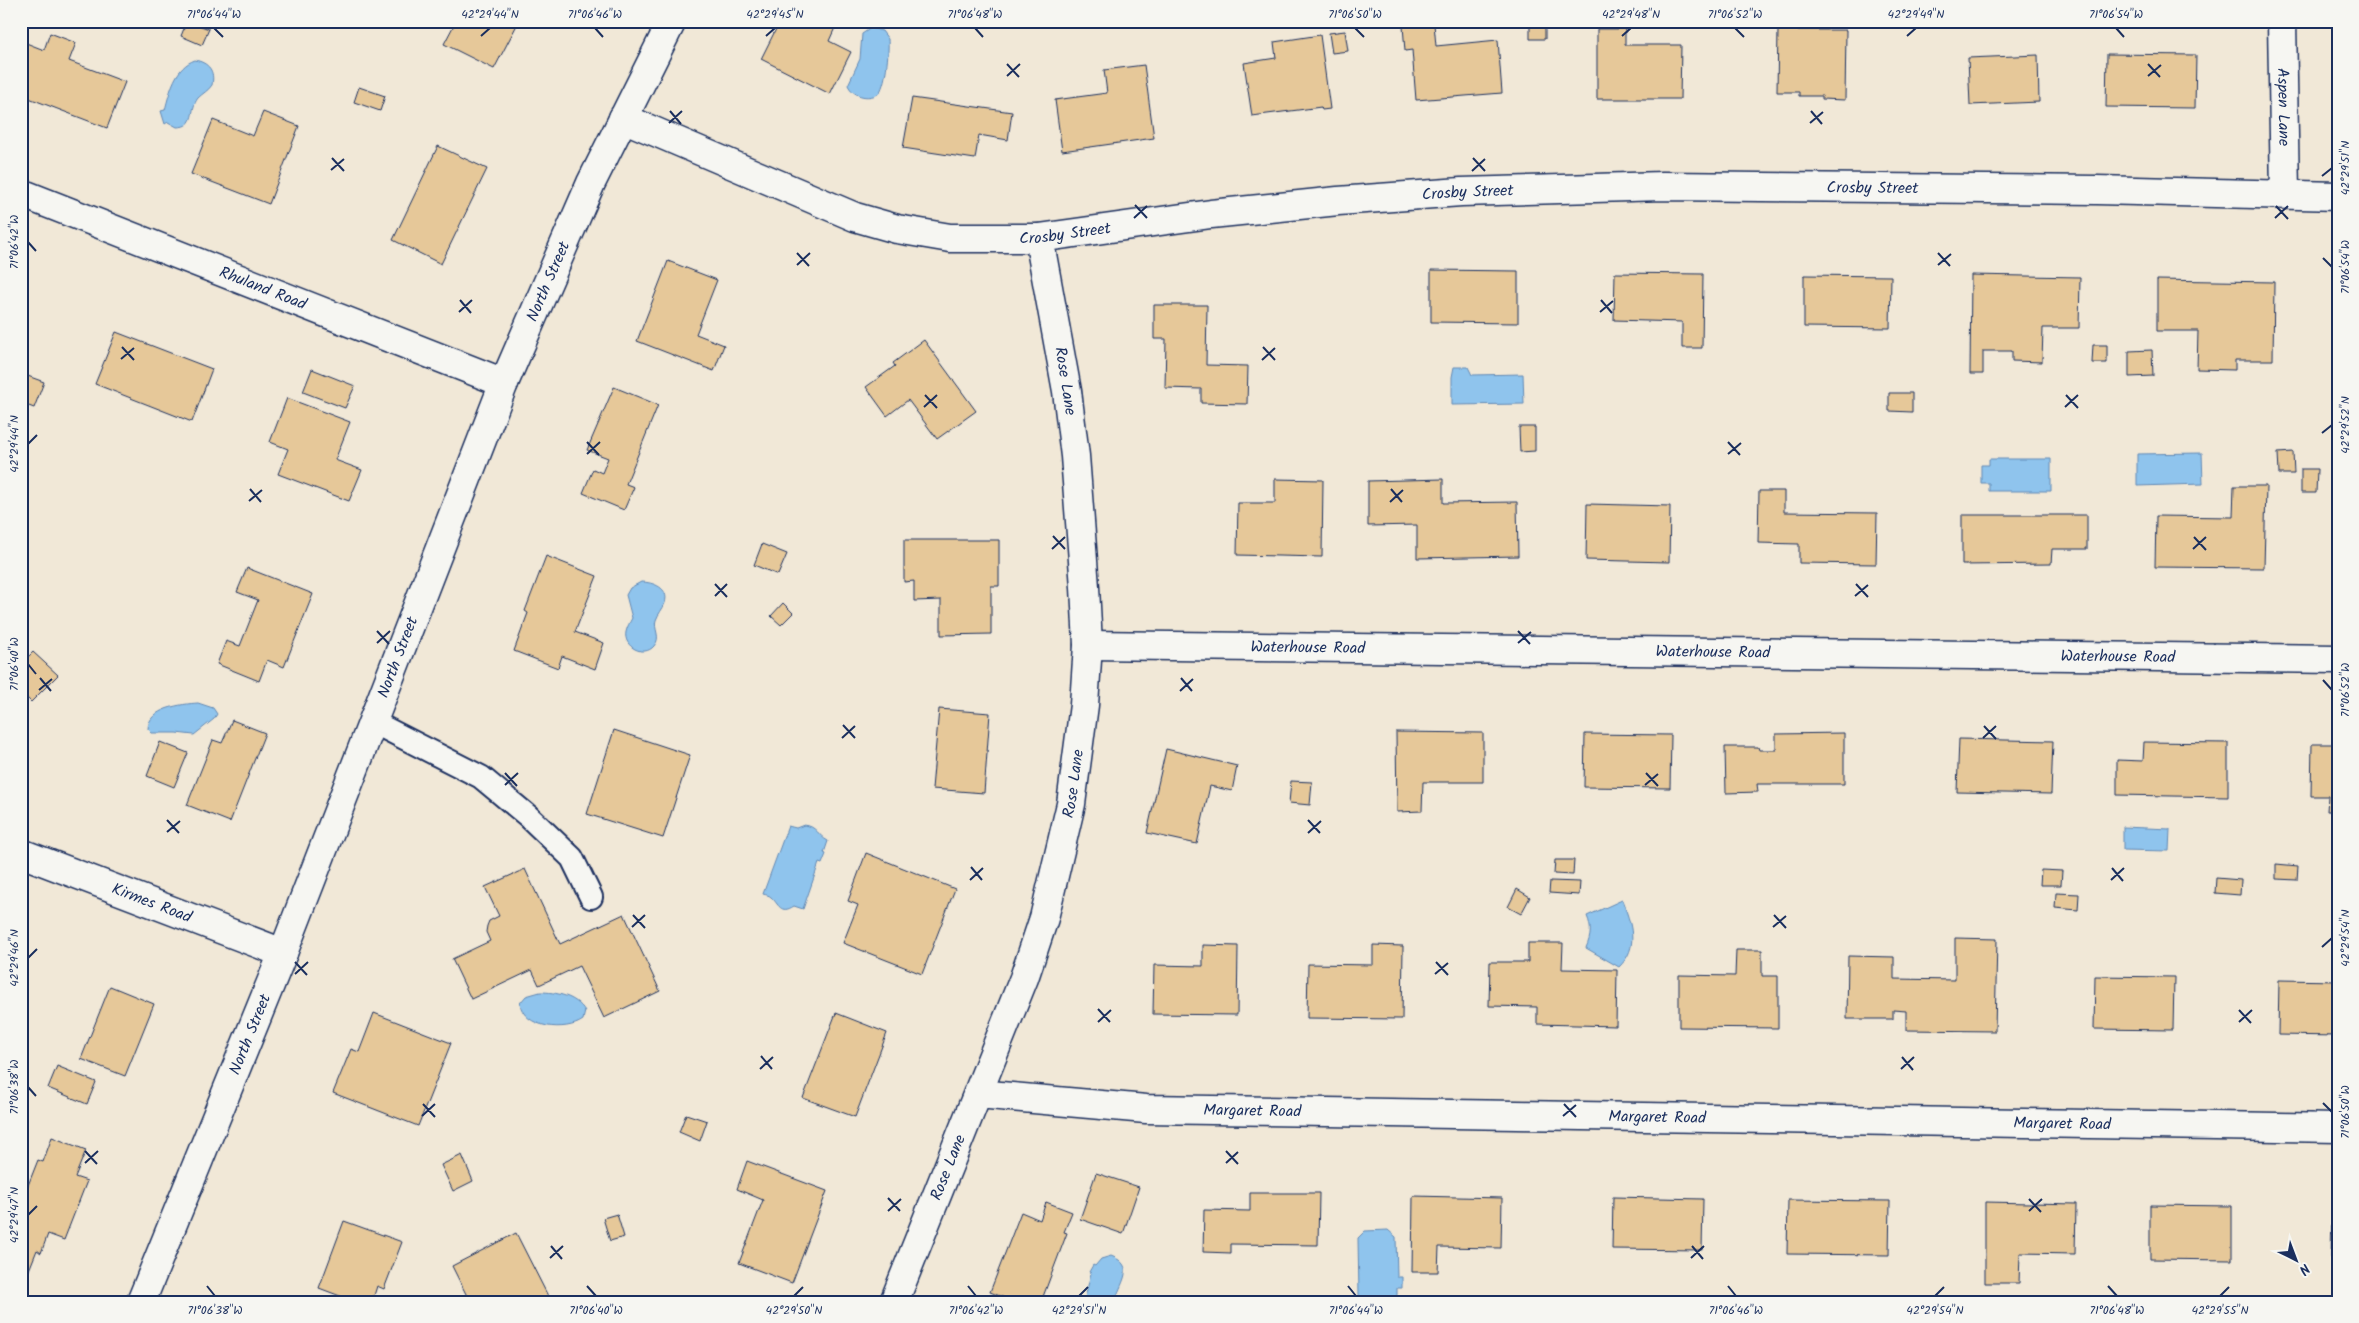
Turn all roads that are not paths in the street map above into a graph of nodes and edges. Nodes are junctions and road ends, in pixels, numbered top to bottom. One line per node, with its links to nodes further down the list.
1 (672, 21): 3 (street, North Street)
2 (2282, 21): 5 (street, Aspen Lane)
3 (622, 118): 7 (street, Crosby Street); 8 (street, North Street)
4 (21, 193): 8 (street, Rhuland Road)
5 (2285, 194): 6 (street, Crosby Street); 7 (street, Crosby Street)
6 (2338, 196)
7 (1039, 238): 9 (street, Rose Lane)
8 (504, 382): 11 (street, North Street)
9 (1088, 645): 10 (street, Waterhouse Road); 15 (street, Rose Lane)
10 (2338, 658)
11 (373, 722): 13 (lane); 14 (street, North Street)
12 (21, 853): 14 (street, Kirmes Road)
13 (591, 897)
14 (283, 952): 17 (street, North Street)
15 (978, 1094): 16 (street, Margaret Road); 18 (street, Rose Lane)
16 (2338, 1128)
17 (141, 1302)
18 (894, 1302)

